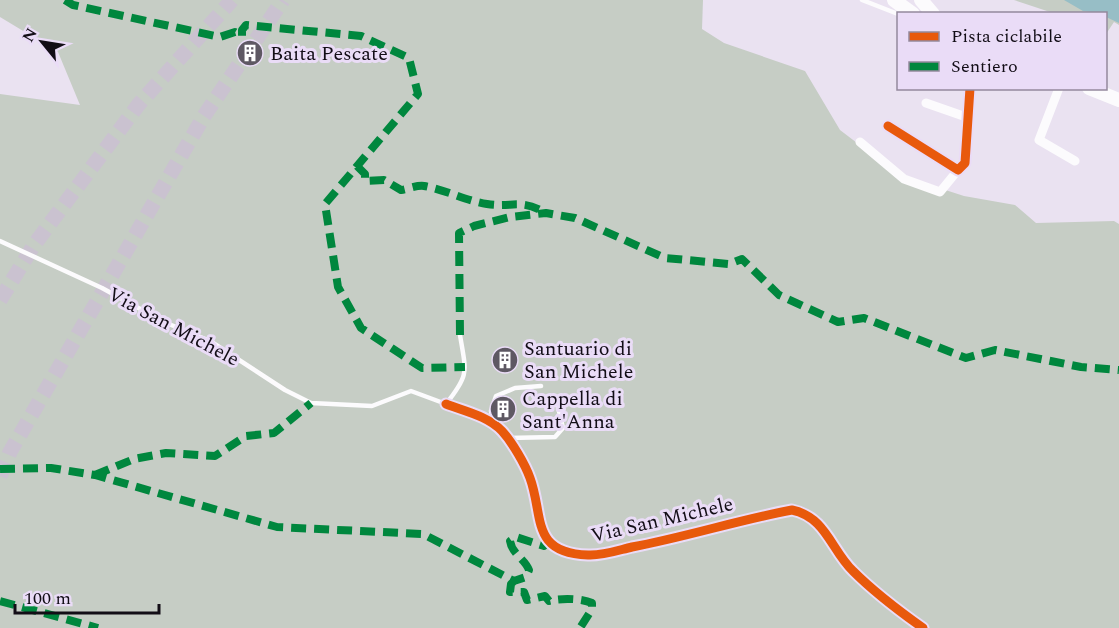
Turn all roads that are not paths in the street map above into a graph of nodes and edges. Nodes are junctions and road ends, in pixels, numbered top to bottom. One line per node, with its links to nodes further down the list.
1 (862, 0): 4 (lane)
2 (894, 0): 4 (main road)
3 (921, 0): 5 (main road)
4 (905, 10)
5 (931, 12)
6 (970, 90): 11 (street)
7 (1058, 90): 14 (street)
8 (1094, 90): 9 (main road)
9 (1119, 100)
10 (926, 103): 11 (street)
11 (969, 118): 15 (street)
12 (888, 126): 15 (street)
13 (860, 142): 15 (street)
14 (1075, 161)
15 (958, 170)
16 (0, 241): 20 (lane, Via San Michele)
17 (460, 335): 20 (lane)
18 (541, 386): 21 (lane)
19 (557, 403): 22 (lane)
20 (446, 404): 21 (street, Via San Michele)
21 (493, 422): 22 (street, Via San Michele)
22 (507, 438): 23 (street, Via San Michele)
23 (923, 628)

